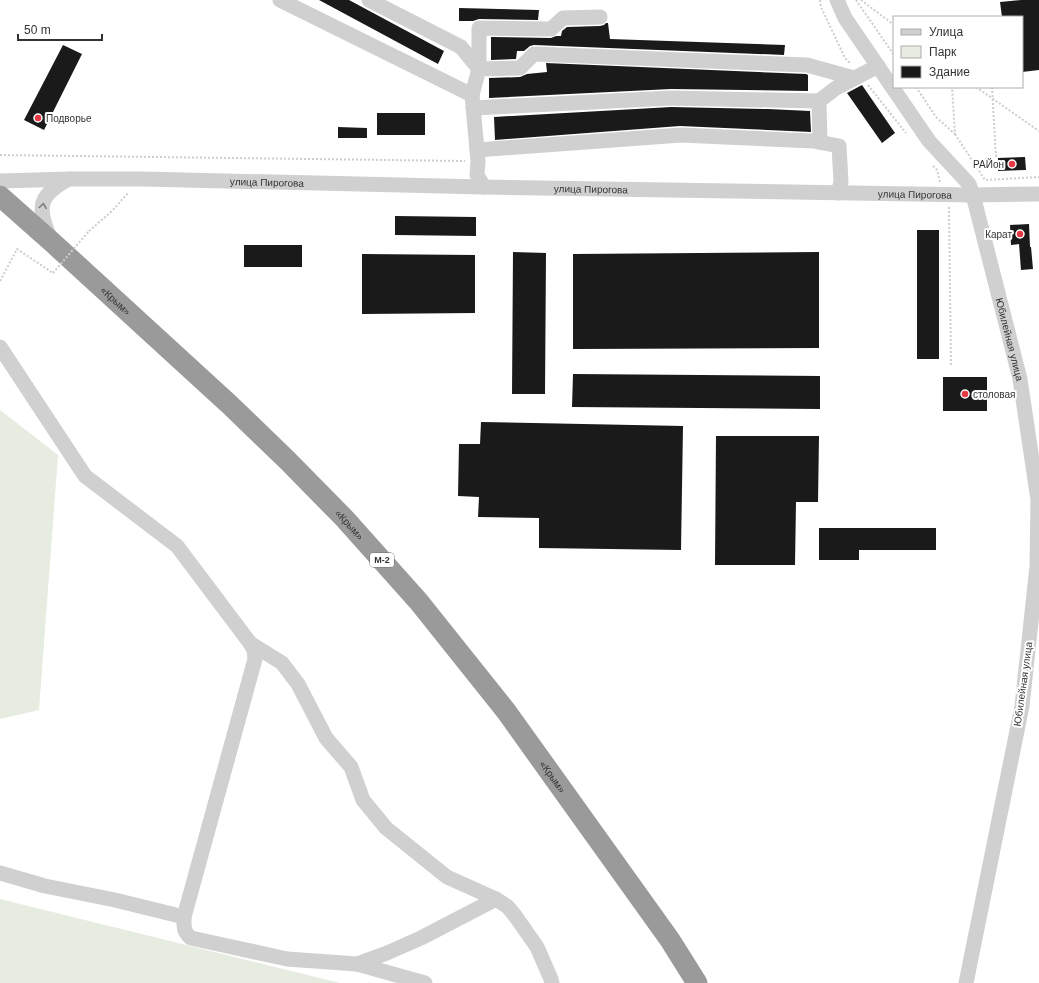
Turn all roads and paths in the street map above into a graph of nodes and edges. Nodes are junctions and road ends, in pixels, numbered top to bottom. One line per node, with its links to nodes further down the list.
1 (280, 0): 19 (street)
2 (369, 0): 11 (street)
3 (820, 0): 12 (path)
4 (837, 0): 10 (street, Юбилейная улица)
5 (856, 0): 9 (path)
6 (861, 0): 8 (path)
7 (600, 17): 11 (street)
8 (893, 24)
9 (893, 54)
10 (878, 66): 12 (street); 37 (street, Юбилейная улица)
11 (479, 69): 12 (street); 19 (street)
12 (857, 77): 18 (street); 22 (path)
13 (917, 88): 21 (path)
14 (952, 88): 21 (path)
15 (977, 88): 17 (path)
16 (992, 88): 17 (path)
17 (993, 99): 20 (path); 26 (path)
18 (819, 101): 19 (street); 23 (street)
19 (473, 102): 25 (street)
20 (1039, 131)
21 (955, 134): 29 (path)
22 (908, 135)
23 (820, 142): 25 (street); 34 (street)
24 (0, 155): 25 (path)
25 (478, 155): 33 (street)
26 (996, 157)
27 (932, 164): 35 (path)
28 (0, 172): 30 (street)
29 (1039, 177)
30 (69, 179): 31 (street, улица Пирогова); 32 (street); 40 (street, one-way to 30)
31 (143, 179): 33 (street, улица Пирогова); 41 (path, bridge)
32 (0, 181)
33 (484, 187): 34 (street, улица Пирогова)
34 (838, 193): 35 (street, улица Пирогова)
35 (945, 194): 37 (street, улица Пирогова); 43 (path)
36 (1039, 194): 37 (street, улица Пирогова)
37 (973, 195): 52 (street, Юбилейная улица)
38 (0, 196): 40 (highway, «Крым» / М-2)
39 (0, 210): 40 (street)
40 (52, 243): 51 (highway, «Крым» / М-2)
41 (0, 280)
42 (0, 347): 44 (street)
43 (951, 366)
44 (250, 643): 46 (street); 47 (street)
45 (0, 873): 47 (street)
46 (496, 899): 48 (street); 50 (street)
47 (184, 917): 48 (street)
48 (357, 964): 49 (street)
49 (425, 983)
50 (552, 983)
51 (697, 983)
52 (966, 983)

